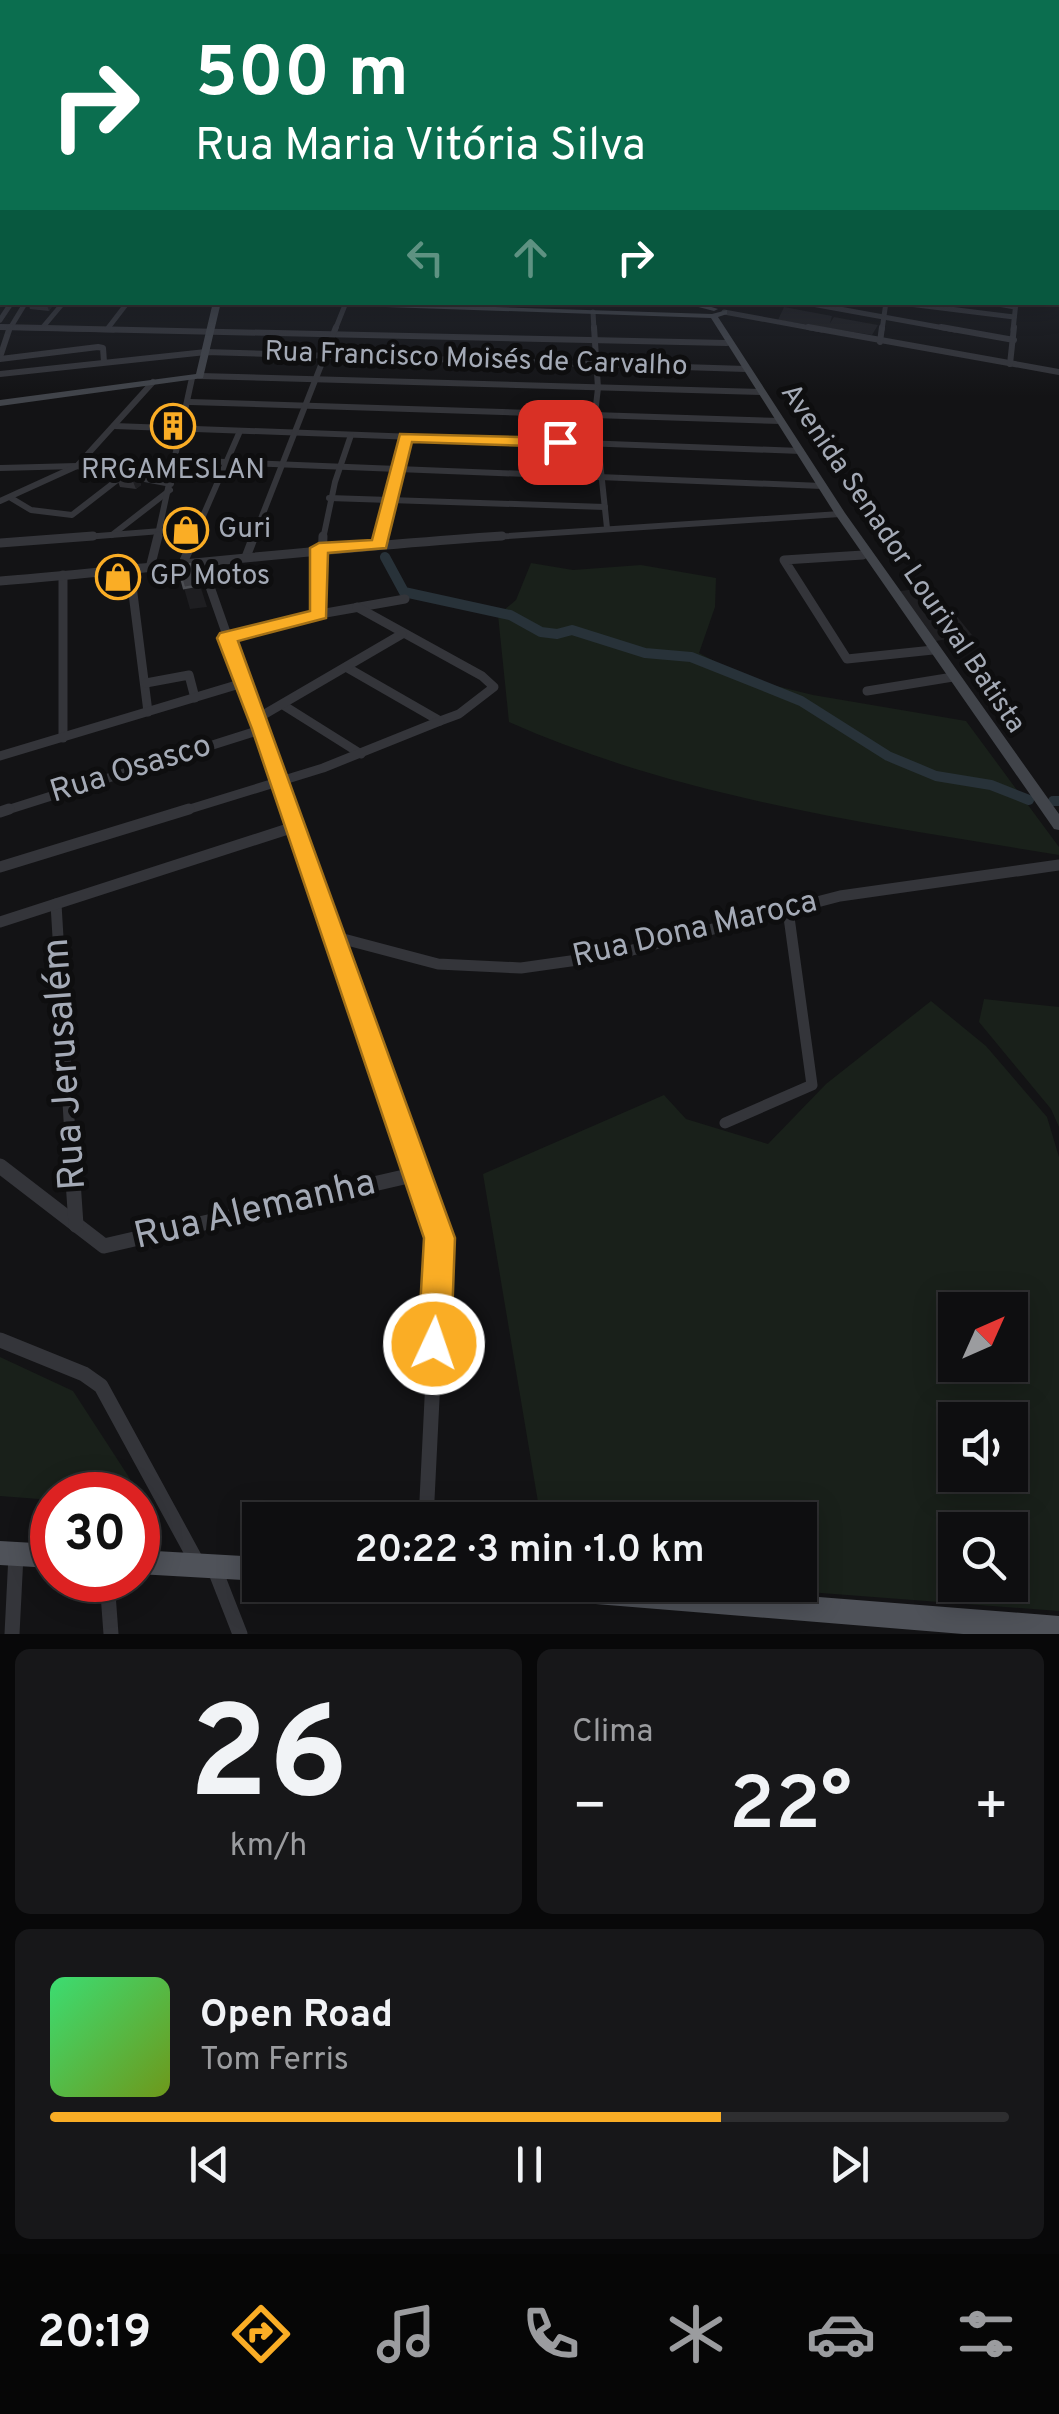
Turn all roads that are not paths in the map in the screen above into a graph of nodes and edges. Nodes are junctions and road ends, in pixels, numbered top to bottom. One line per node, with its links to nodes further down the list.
1 (24, 305): 19 (street)
2 (61, 305): 20 (street)
3 (126, 305): 21 (street)
4 (217, 305): 22 (street)
5 (320, 305): 11 (street)
6 (697, 305): 14 (street)
7 (819, 305): 16 (street)
8 (888, 305): 16 (street)
9 (914, 305): 17 (street)
10 (1016, 305): 17 (street)
11 (344, 306): 12 (street); 23 (street)
12 (525, 306): 13 (street)
13 (574, 307): 15 (street)
14 (723, 311): 15 (street); 26 (street); 27 (street, Avenida Senador Lourival Batista)
15 (593, 312): 24 (street)
16 (884, 316): 25 (street); 26 (street)
17 (1014, 317): 25 (street)
18 (0, 323): 19 (street)
19 (10, 326): 20 (street); 29 (street)
20 (43, 327): 21 (street)
21 (108, 328): 22 (street)
22 (209, 330): 23 (street); 28 (street)
23 (333, 334): 24 (street); 30 (street)
24 (596, 340): 27 (street); 32 (street)
25 (1014, 340): 33 (street)
26 (880, 342): 33 (street)
27 (727, 343): 34 (street, Avenida Senador Lourival Batista)
28 (206, 352): 30 (street, Rua Francisco Moisés de Carvalho); 31 (street, Rua Francisco Moisés de Carvalho); 37 (street)
29 (0, 356): 31 (street)
30 (324, 356): 32 (street, Rua Francisco Moisés de Carvalho); 38 (street)
31 (104, 362): 36 (street, Rua Francisco Moisés de Carvalho)
32 (597, 362): 34 (street, Rua Francisco Moisés de Carvalho); 40 (street)
33 (1010, 364): 35 (street)
34 (746, 369): 41 (street, Avenida Senador Lourival Batista)
35 (1059, 372)
36 (0, 374)
37 (196, 377): 38 (street); 39 (street); 42 (street)
38 (315, 379): 40 (street); 44 (street)
39 (152, 382): 43 (street); 47 (street)
40 (598, 388): 41 (street); 45 (street)
41 (761, 392): 46 (street, Avenida Senador Lourival Batista)
42 (190, 402): 44 (street); 48 (street)
43 (0, 404)
44 (304, 406): 45 (street); 50 (street)
45 (595, 414): 46 (street); 53 (street)
46 (781, 420): 54 (street, Avenida Senador Lourival Batista)
47 (114, 426): 48 (street); 59 (street)
48 (184, 429): 49 (street); 55 (street)
49 (240, 431): 50 (street); 56 (street)
50 (292, 432): 51 (street); 57 (street)
51 (351, 435): 52 (street); 58 (street)
52 (406, 438): 53 (street); 61 (street)
53 (598, 444): 54 (street); 63 (street)
54 (801, 451): 64 (street, Avenida Senador Lourival Batista)
55 (176, 460): 56 (street); 65 (street)
56 (228, 461): 57 (street); 81 (street)
57 (280, 462): 58 (street); 79 (street)
58 (340, 465): 61 (street); 67 (street)
59 (77, 466): 60 (street); 62 (street); 66 (street)
60 (0, 468)
61 (401, 468): 63 (street); 68 (street)
62 (125, 474): 65 (street); 66 (street)
63 (603, 476): 64 (street); 70 (street)
64 (822, 486): 71 (street, Avenida Senador Lourival Batista)
65 (171, 487): 73 (street); 74 (street)
66 (11, 498): 69 (street)
67 (328, 498): 68 (street); 77 (street)
68 (390, 500): 70 (street); 76 (street)
69 (0, 501)
70 (605, 507): 72 (street)
71 (840, 514): 72 (street); 91 (street, Avenida Senador Lourival Batista)
72 (607, 528): 76 (street)
73 (161, 532): 74 (street); 82 (street)
74 (111, 536): 75 (street)
75 (0, 544)
76 (380, 544): 77 (street)
77 (319, 548): 79 (street); 88 (street)
78 (863, 554): 91 (street)
79 (246, 558): 80 (street)
80 (202, 564): 81 (street); 90 (street)
81 (182, 566): 82 (street)
82 (150, 568): 83 (street)
83 (130, 570): 84 (street); 94 (street)
84 (63, 575): 85 (street); 102 (street)
85 (0, 580)
86 (405, 599): 87 (street)
87 (357, 608): 88 (street); 89 (street)
88 (320, 614): 90 (street)
89 (402, 634): 92 (street, Rua Osasco); 100 (street)
90 (227, 638): 95 (street)
91 (933, 650): 93 (street, Avenida Senador Lourival Batista)
92 (346, 667): 98 (street, Rua Osasco); 100 (street)
93 (953, 677): 96 (street); 107 (street, Avenida Senador Lourival Batista)
94 (146, 682): 97 (street); 99 (street)
95 (244, 683): 97 (street); 101 (street)
96 (867, 690)
97 (195, 698): 99 (street)
98 (284, 705): 101 (street, Rua Osasco); 103 (street)
99 (148, 712): 102 (street)
100 (443, 721): 103 (street)
101 (260, 724): 105 (street); 106 (street, Rua Osasco)
102 (63, 738): 104 (street)
103 (361, 754): 105 (street)
104 (0, 756)
105 (278, 780): 108 (street); 110 (street)
106 (0, 812)
107 (1059, 825)
108 (294, 827): 111 (street); 114 (street)
109 (1059, 864): 112 (street, Rua Dona Maroca)
110 (0, 866)
111 (56, 904): 113 (street); 118 (street, Rua Jerusalém)
112 (788, 910): 114 (street, Rua Dona Maroca); 115 (street)
113 (0, 922)
114 (332, 936): 117 (street)
115 (725, 1123)
116 (0, 1166): 118 (street, Rua Alemanha)
117 (417, 1174): 118 (street, Rua Alemanha); 120 (street)
118 (76, 1225)
119 (0, 1340): 123 (street)
120 (427, 1502)
121 (8, 1554): 128 (street)
122 (160, 1563): 123 (main road)
123 (206, 1565): 124 (main road); 130 (street)
124 (242, 1568)
125 (109, 1602): 129 (street)
126 (722, 1602): 127 (main road)
127 (1059, 1629)
128 (12, 1634)
129 (111, 1634)
130 (240, 1634)

